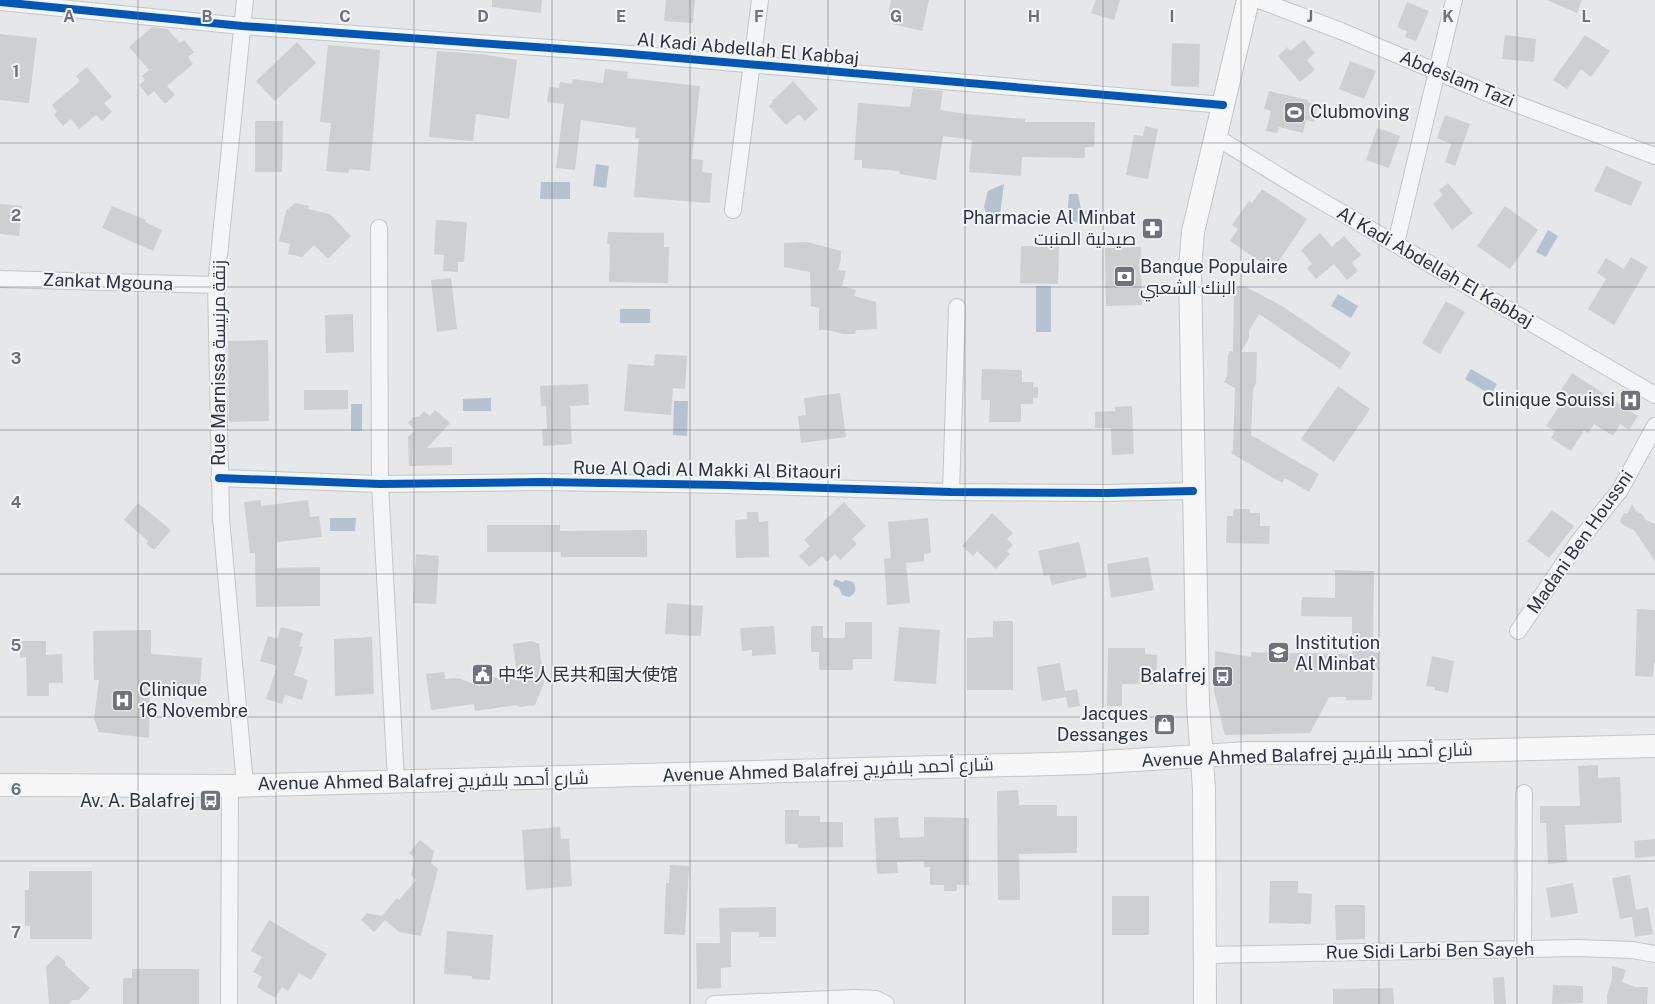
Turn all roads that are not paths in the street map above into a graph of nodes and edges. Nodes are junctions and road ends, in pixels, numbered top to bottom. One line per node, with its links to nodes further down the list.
1 (245, 0): 7 (street, Rue Marnissa زنقة مرنيسة)
2 (760, 0): 8 (street)
3 (1248, 0): 10 (main road)
4 (1259, 0): 9 (street, Abdeslam Tazi)
5 (1454, 0): 9 (street)
6 (0, 2): 7 (street, Al Kadi Abdellah El Kabbaj)
7 (242, 26): 8 (street, Al Kadi Abdellah El Kabbaj); 17 (street, Rue Marnissa زنقة مرنيسة)
8 (752, 64): 10 (street, Al Kadi Abdellah El Kabbaj); 13 (street)
9 (1437, 72): 12 (street, Abdeslam Tazi); 15 (street)
10 (1223, 105): 11 (main road)
11 (1216, 137): 15 (street, Al Kadi Abdellah El Kabbaj); 23 (main road)
12 (1655, 156)
13 (733, 210)
14 (379, 228): 22 (street)
15 (1396, 243): 19 (street, Al Kadi Abdellah El Kabbaj)
16 (0, 279): 17 (street, Zankat Mgouna)
17 (216, 285): 21 (street, Rue Marnissa زنقة مرنيسة)
18 (957, 308): 24 (street)
19 (1655, 395)
20 (1655, 426): 25 (street, Madani Ben Houssni)
21 (219, 478): 22 (street, Rue Al Qadi Al Makki Al Bitaouri); 30 (street, Rue Marnissa زنقة مرنيسة)
22 (380, 484): 24 (street, Rue Al Qadi Al Makki Al Bitaouri); 28 (street)
23 (1194, 490): 24 (street, Rue Al Qadi Al Makki Al Bitaouri); 27 (main road)
24 (951, 492)
25 (1518, 631)
26 (1655, 746): 27 (main road, Avenue Ahmed Balafrej شارع أحمد بلافريج)
27 (1201, 755): 28 (main road, Avenue Ahmed Balafrej شارع أحمد بلافريج); 34 (main road)
28 (396, 781): 30 (main road, Avenue Ahmed Balafrej شارع أحمد بلافريج)
29 (0, 785): 30 (main road, Avenue Ahmed Balafrej شارع أحمد بلافريج)
30 (238, 786): 35 (street, Rue Marnissa زنقة مرنيسة)
31 (1524, 793): 32 (street)
32 (1523, 950): 33 (street, Rue Sidi Larbi Ben Sayeh); 34 (street, Rue Sidi Larbi Ben Sayeh)
33 (1655, 954)
34 (1204, 955): 38 (main road)
35 (229, 1004)
36 (714, 1004): 37 (street)
37 (886, 1004)
38 (1205, 1004)

